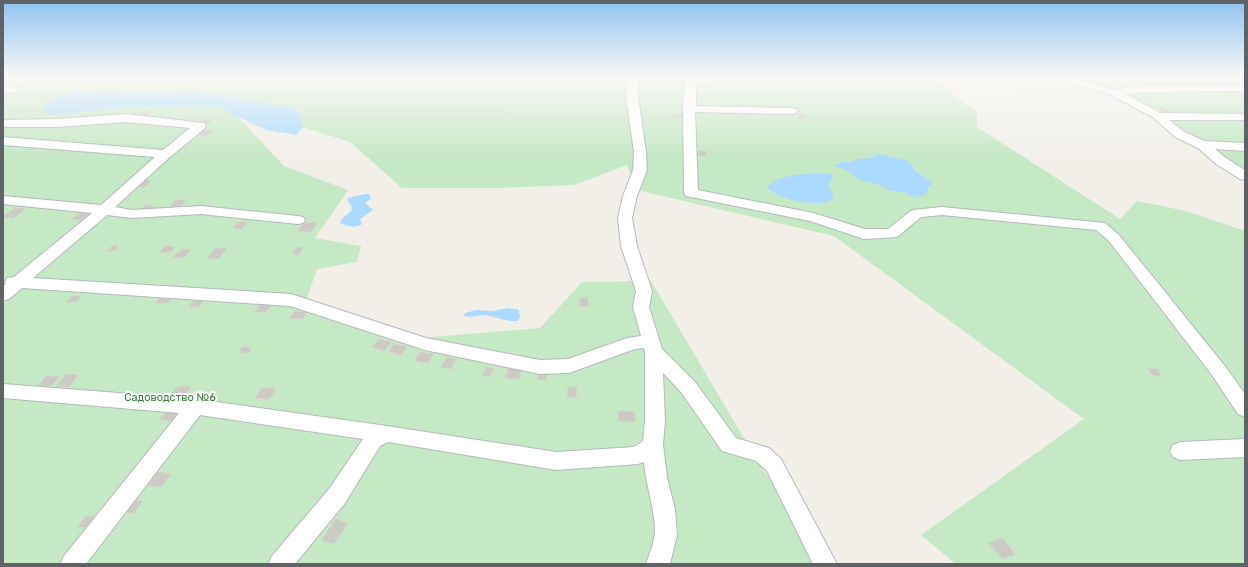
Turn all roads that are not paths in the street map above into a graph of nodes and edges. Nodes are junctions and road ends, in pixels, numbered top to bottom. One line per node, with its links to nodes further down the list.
1 (633, 104): 18 (lane)
2 (1136, 104): 5 (lane)
3 (689, 106): 4 (lane); 21 (lane)
4 (792, 111)
5 (1158, 116): 6 (lane); 9 (lane)
6 (1245, 117)
7 (6, 123): 11 (lane)
8 (3, 141): 11 (lane)
9 (1202, 145): 10 (lane); 12 (lane)
10 (1245, 147)
11 (166, 154): 14 (lane)
12 (1245, 176)
13 (3, 200): 14 (lane)
14 (104, 210): 15 (lane); 16 (lane)
15 (298, 220)
16 (11, 282): 17 (lane); 18 (lane)
17 (3, 295)
18 (652, 346): 23 (lane); 29 (lane)
19 (6, 394): 20 (lane)
20 (195, 407): 22 (lane); 26 (lane)
21 (1245, 409)
22 (387, 434): 23 (lane); 27 (lane)
23 (653, 444): 28 (lane)
24 (1245, 448): 25 (lane)
25 (1180, 451)
26 (72, 564)
27 (280, 564)
28 (658, 564)
29 (825, 564)

